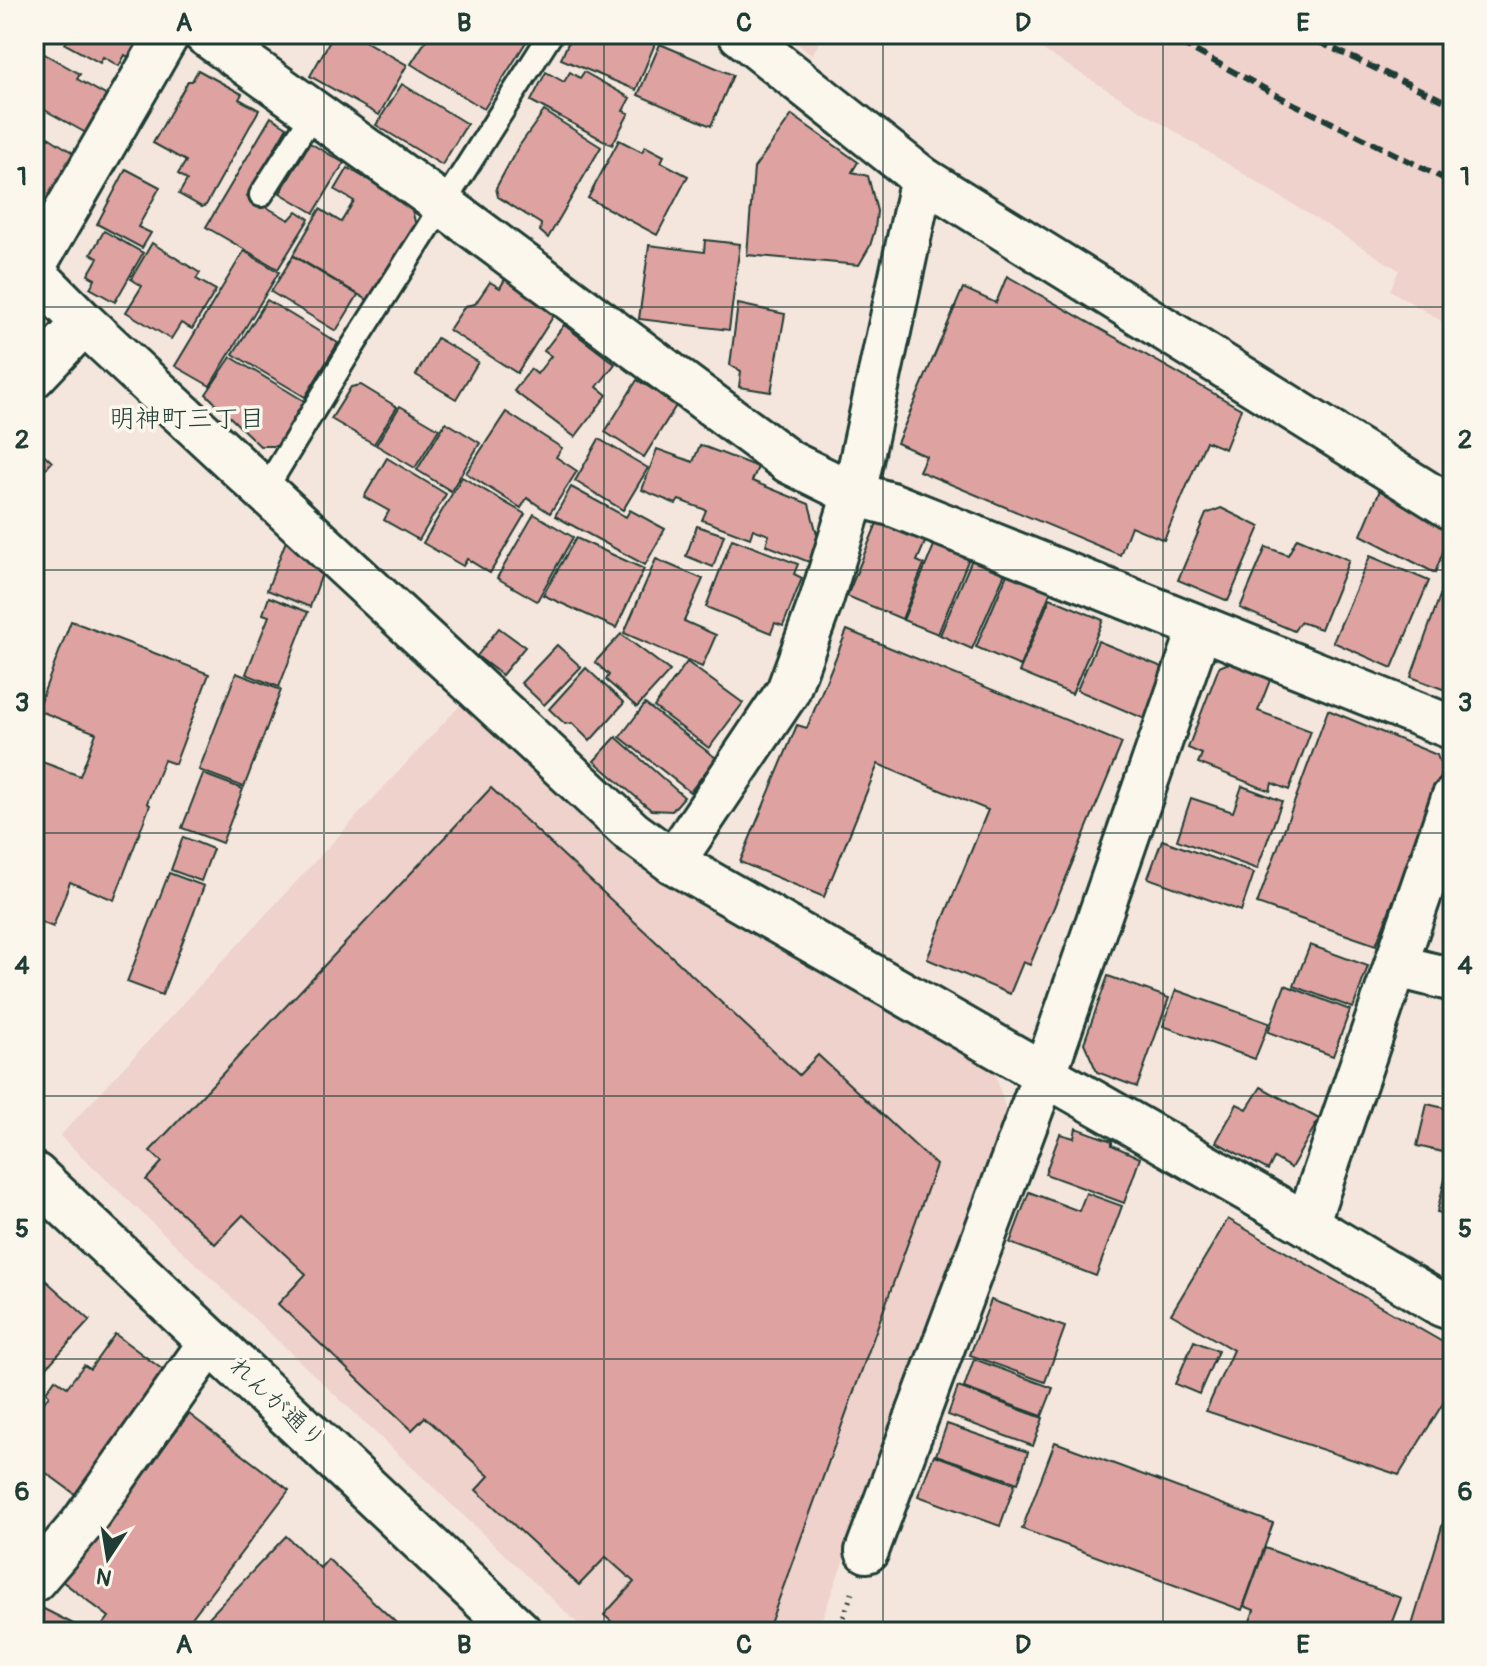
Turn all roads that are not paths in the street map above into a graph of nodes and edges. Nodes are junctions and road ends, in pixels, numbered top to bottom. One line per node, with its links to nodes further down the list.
1 (168, 34): 9 (street)
2 (205, 34): 5 (street)
3 (551, 34): 8 (lane)
4 (740, 34): 6 (street)
5 (314, 112): 7 (lane); 8 (street)
6 (922, 178): 14 (street); 15 (street)
7 (261, 195)
8 (442, 204): 13 (lane); 14 (street)
9 (34, 266)
10 (34, 273): 11 (street)
11 (84, 323): 12 (street); 13 (street)
12 (34, 376)
13 (265, 490): 19 (street)
14 (854, 494): 16 (street); 19 (street)
15 (1453, 509)
16 (1200, 628): 17 (street); 22 (street)
17 (1453, 728)
18 (1453, 798): 20 (street)
19 (673, 862): 22 (street)
20 (1397, 966): 21 (street); 24 (street)
21 (1453, 980)
22 (1045, 1073): 24 (street); 27 (street)
23 (34, 1175): 26 (street, れんが通り)
24 (1307, 1224): 25 (street)
25 (1453, 1309)
26 (211, 1341): 28 (street); 29 (street, れんが通り)
27 (867, 1551)
28 (34, 1580)
29 (519, 1632)

